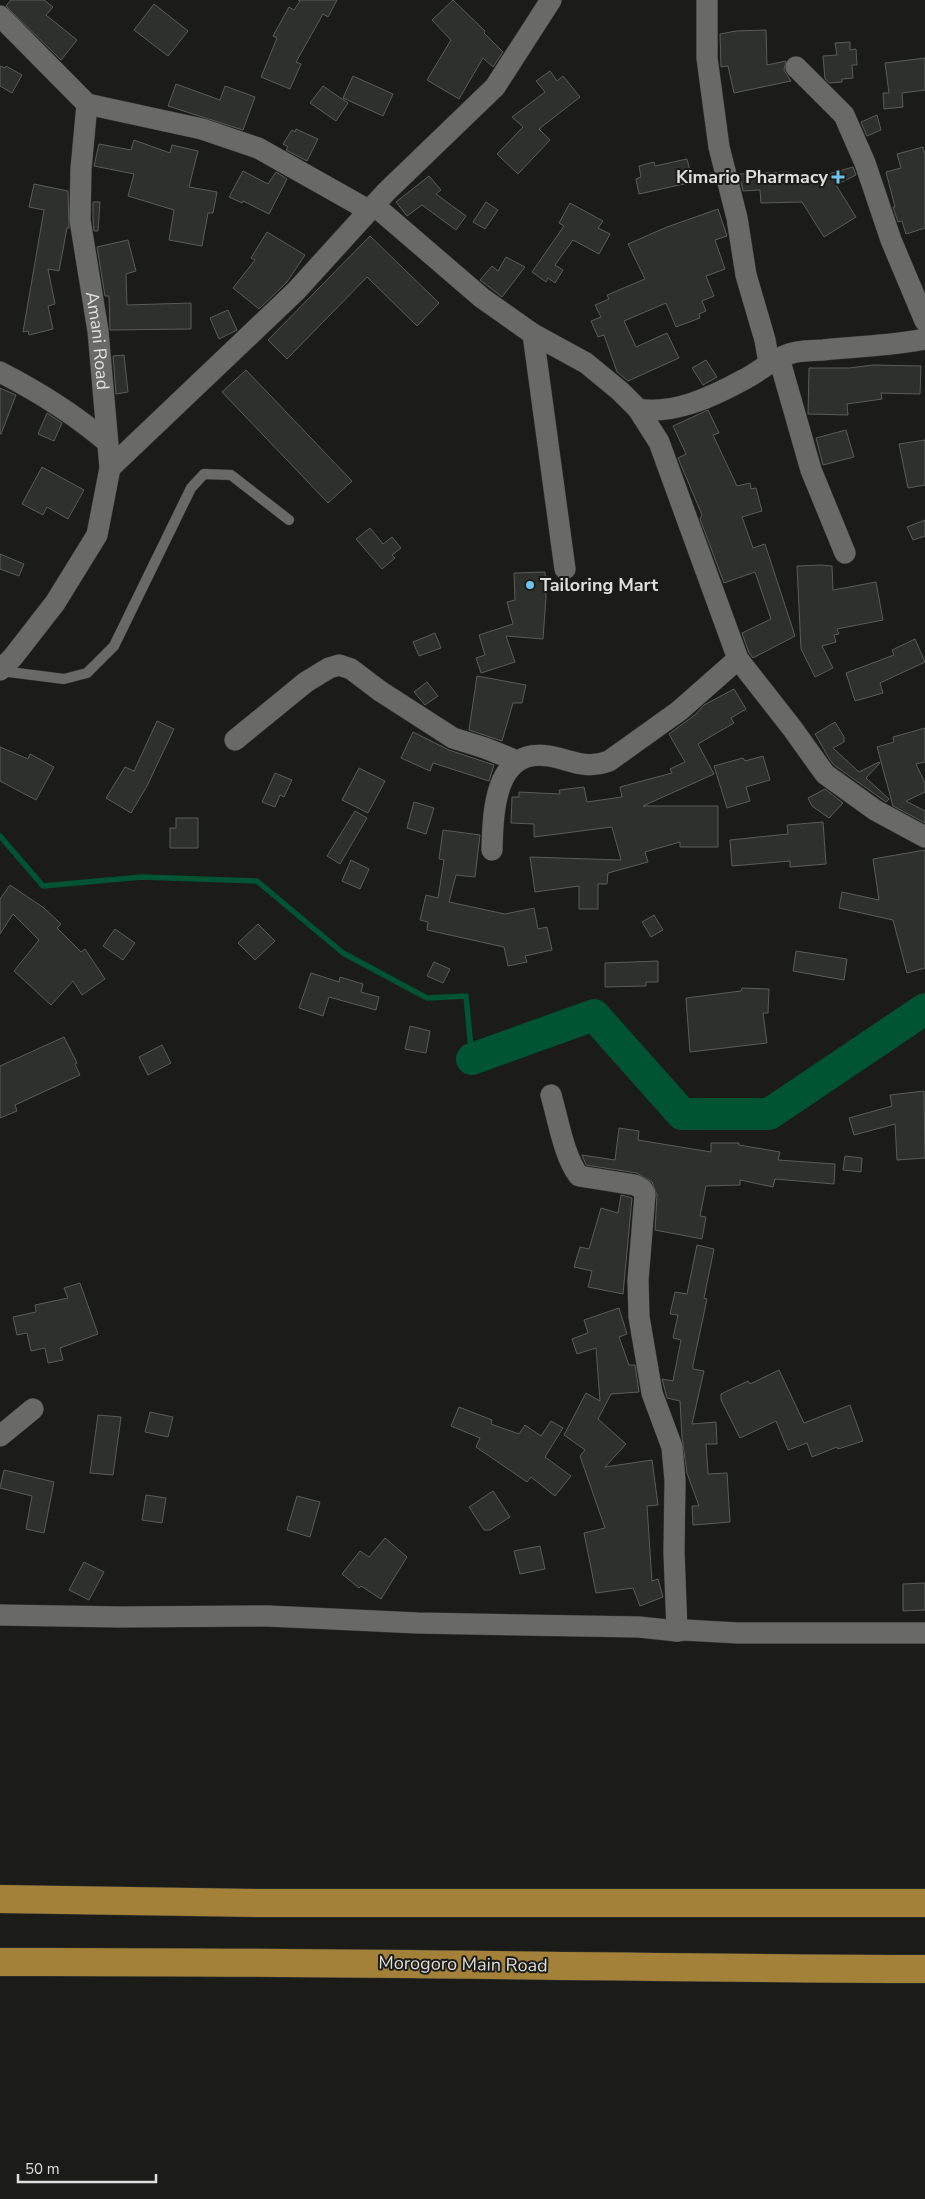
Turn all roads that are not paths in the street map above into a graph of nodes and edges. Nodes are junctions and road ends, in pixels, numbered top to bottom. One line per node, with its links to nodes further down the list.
1 (551, 0): 6 (street)
2 (707, 0): 10 (street)
3 (0, 16): 5 (street)
4 (796, 67): 7 (street)
5 (88, 104): 6 (street); 13 (street, Amani Road)
6 (373, 208): 8 (street); 14 (street)
7 (925, 321)
8 (533, 334): 12 (street); 17 (street)
9 (925, 339): 10 (street)
10 (774, 361): 12 (street); 16 (street)
11 (0, 372): 13 (street)
12 (638, 409): 18 (street)
13 (107, 442): 14 (street, Amani Road)
14 (110, 468): 19 (street, Amani Road)
15 (290, 520): 19 (lane)
16 (845, 553)
17 (565, 568)
18 (738, 659): 21 (street); 22 (street)
19 (0, 670)
20 (235, 740): 21 (street)
21 (517, 761): 23 (street)
22 (925, 837)
23 (492, 850)
24 (551, 1095): 28 (street)
25 (34, 1409): 26 (street)
26 (0, 1436)
27 (0, 1615): 28 (street)
28 (677, 1631): 29 (street)
29 (925, 1633)
30 (0, 1899): 31 (highway)
31 (925, 1903)
32 (0, 1962): 33 (highway, Morogoro Main Road)
33 (925, 1969)

